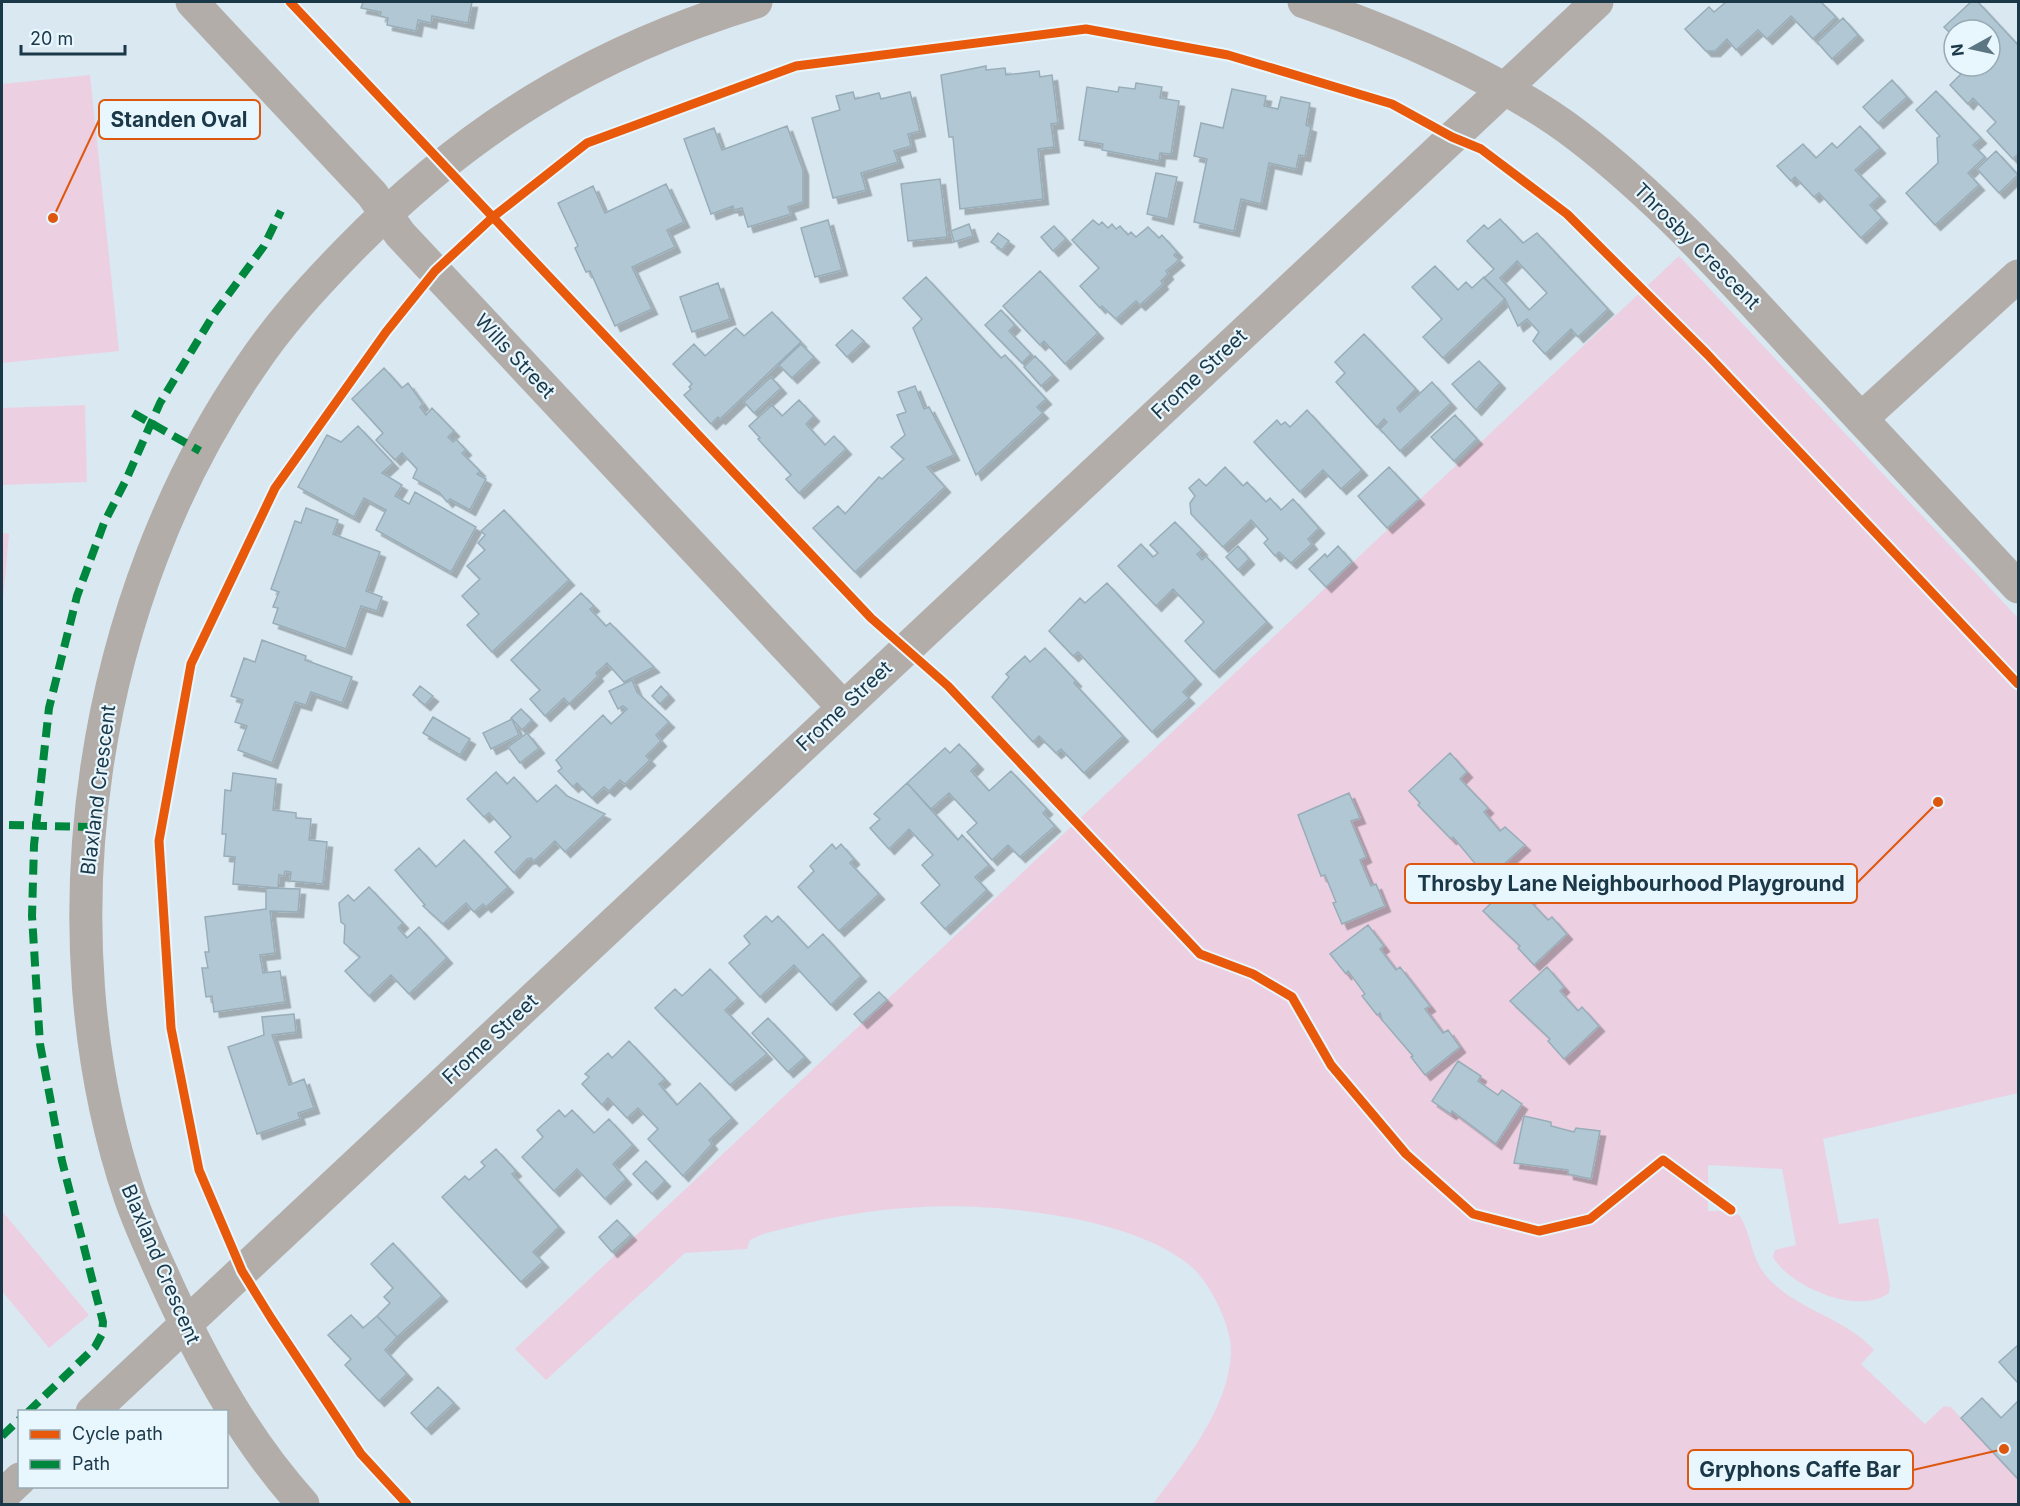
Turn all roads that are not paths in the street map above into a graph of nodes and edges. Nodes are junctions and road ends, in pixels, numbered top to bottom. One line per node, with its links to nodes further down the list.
1 (192, 2): 6 (street, Wills Street)
2 (756, 2): 6 (street)
3 (1304, 2): 5 (street, Throsby Crescent)
4 (1597, 2): 5 (street, Frome Street)
5 (1504, 90): 8 (street, Throsby Crescent); 10 (street, Frome Street)
6 (385, 213): 10 (street, Wills Street); 11 (street, Blaxland Crescent)
7 (2019, 276): 8 (street)
8 (1861, 419): 9 (street, Throsby Crescent)
9 (2019, 587)
10 (843, 707): 11 (street, Frome Street)
11 (185, 1322): 12 (street, Frome Street); 15 (street, Blaxland Crescent)
12 (94, 1410)
13 (18, 1481): 14 (street)
14 (2, 1496)
15 (303, 1504)

